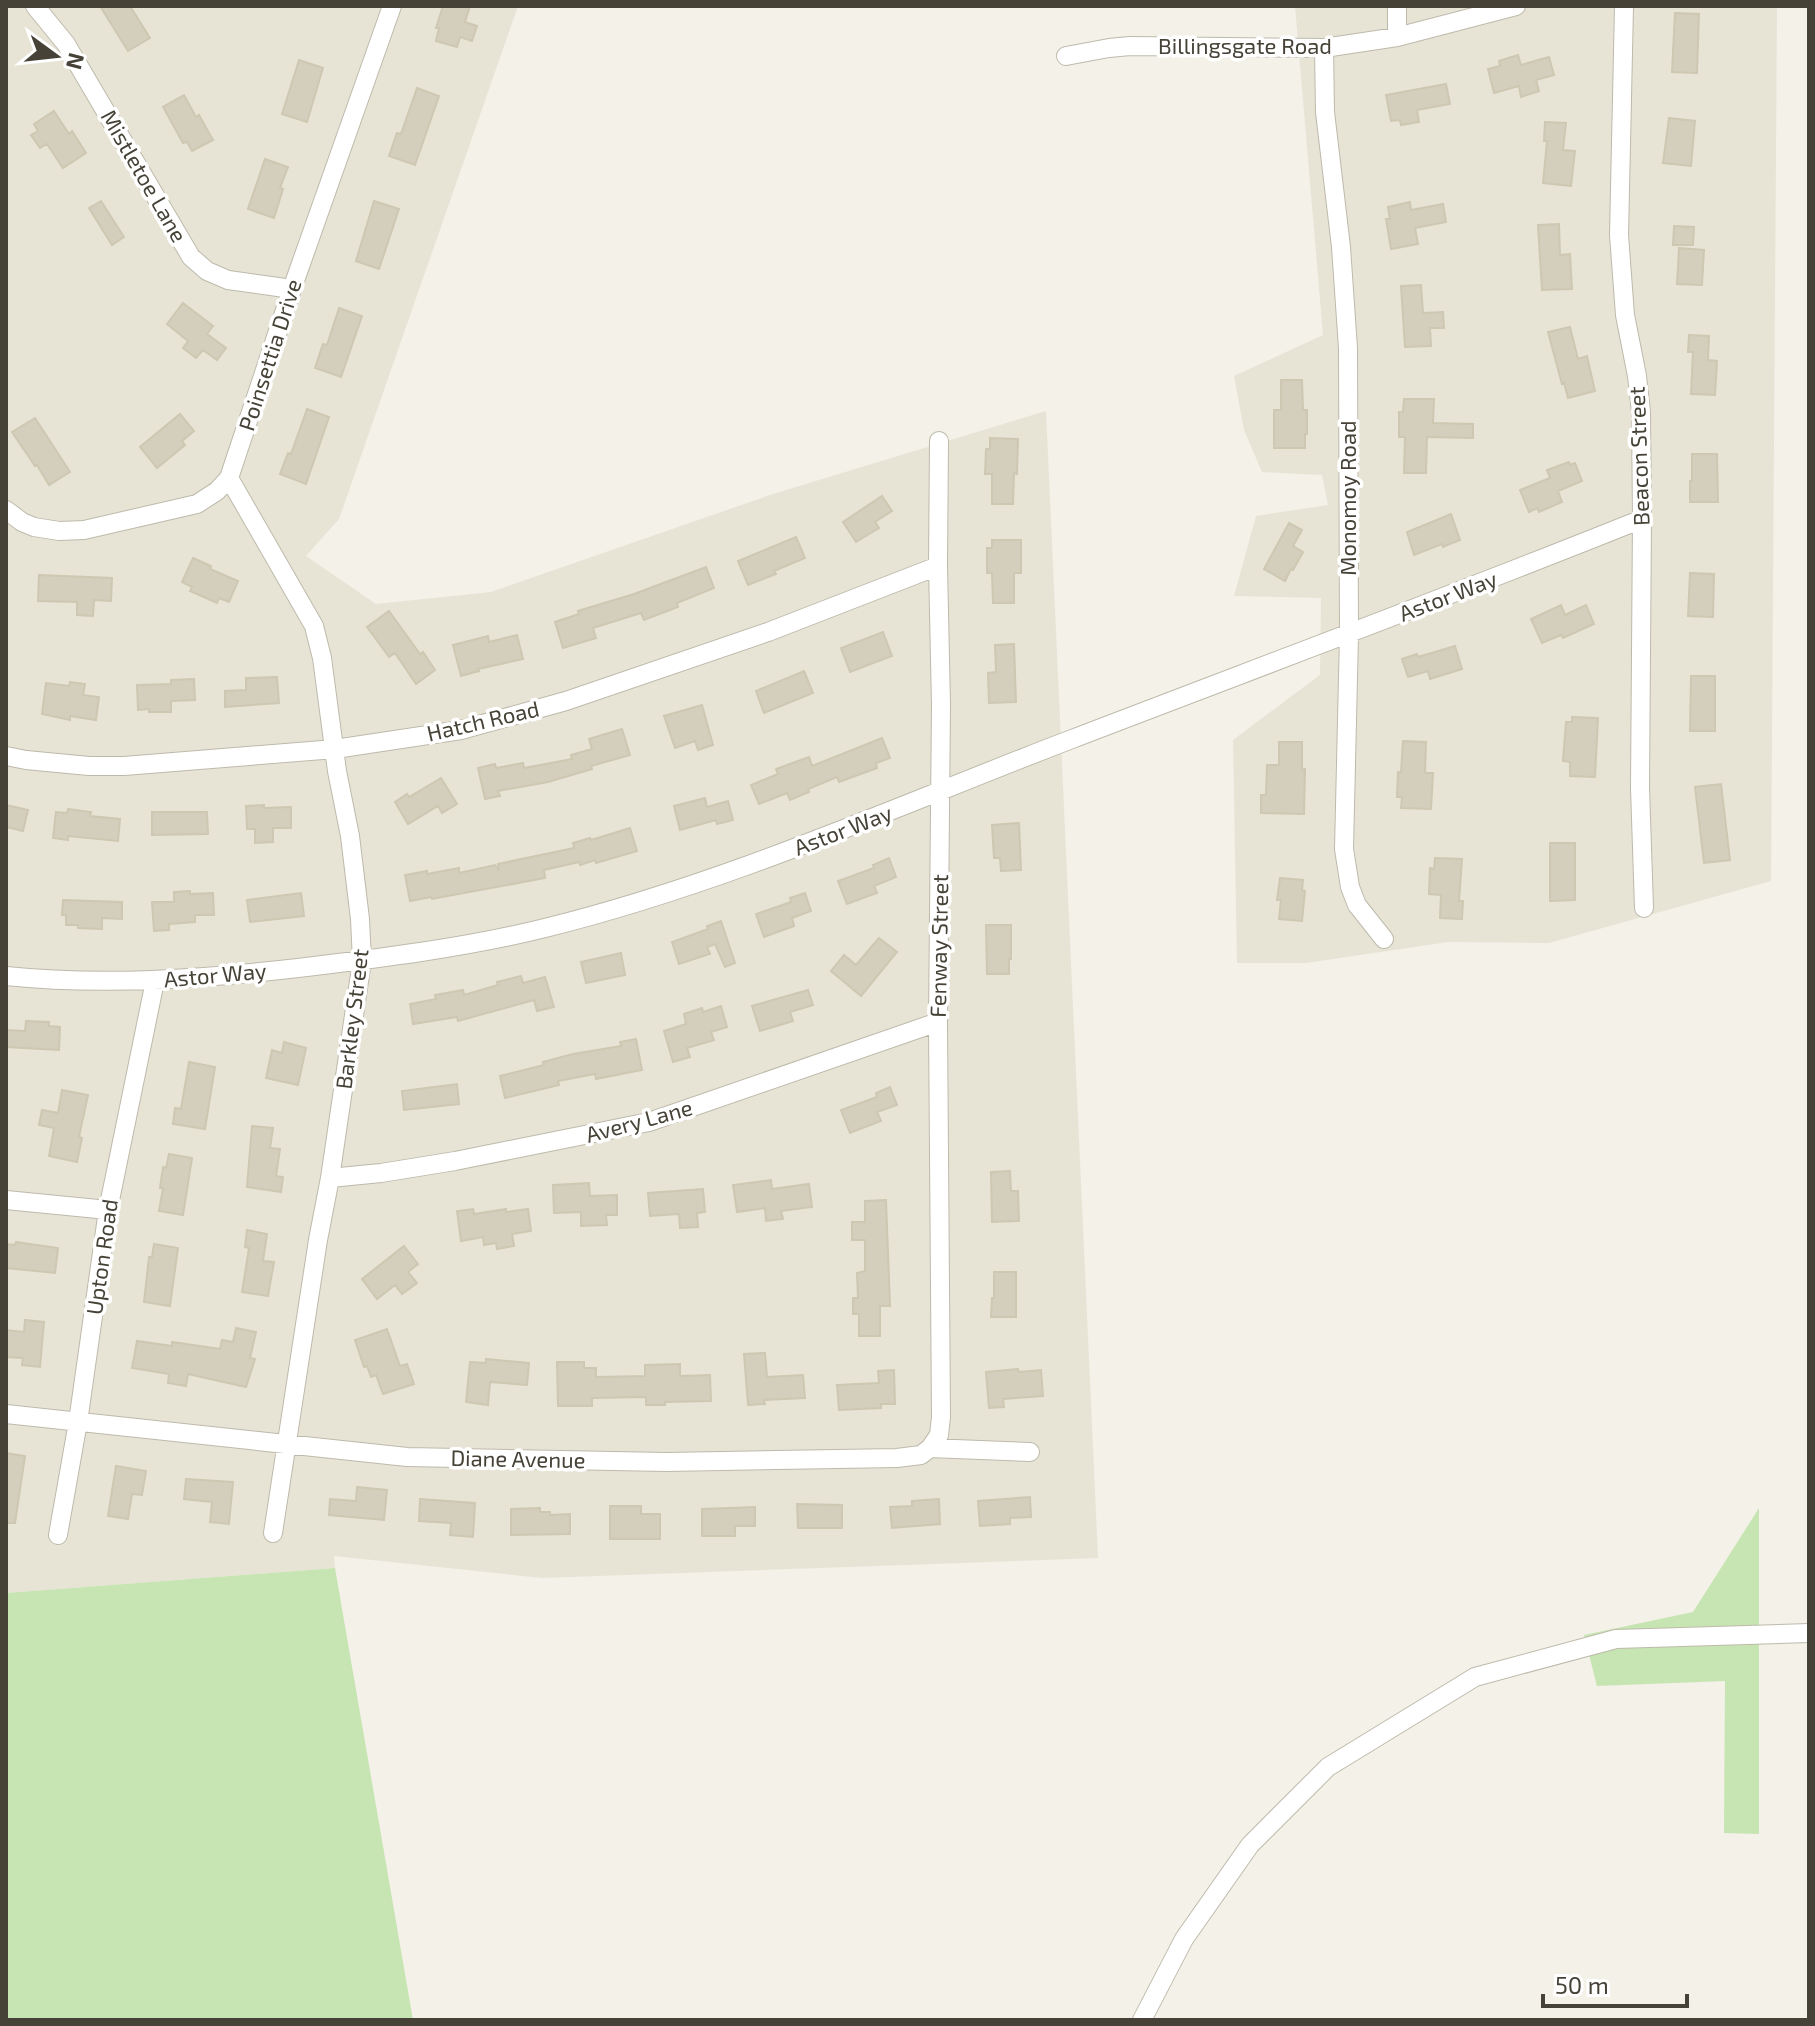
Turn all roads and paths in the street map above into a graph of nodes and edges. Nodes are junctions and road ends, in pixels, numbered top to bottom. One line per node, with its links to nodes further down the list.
1 (35, 6): 9 (street, Mistletoe Lane)
2 (392, 6): 9 (street, Poinsettia Drive)
3 (1397, 6): 6 (street)
4 (1516, 6): 6 (street, Billingsgate Road)
5 (1624, 6): 13 (street, Beacon Street)
6 (1397, 37): 7 (street, Billingsgate Road)
7 (1324, 48): 8 (street, Billingsgate Road); 15 (street, Monomoy Road)
8 (1066, 56)
9 (292, 289): 11 (street, Poinsettia Drive)
10 (939, 441): 14 (street, Fenway Street)
11 (229, 478): 12 (street); 16 (street, Barkley Street)
12 (6, 510)
13 (1642, 519): 15 (street, Astor Way); 19 (street, Beacon Street)
14 (938, 566): 16 (street, Hatch Road); 18 (street, Fenway Street)
15 (1349, 635): 18 (street, Astor Way); 20 (street, Monomoy Road)
16 (335, 749): 17 (street, Hatch Road); 21 (street, Barkley Street)
17 (6, 756)
18 (940, 792): 21 (street, Astor Way); 24 (street, Fenway Street)
19 (1644, 908)
20 (1384, 939)
21 (362, 961): 23 (street, Astor Way); 25 (street, Barkley Street)
22 (6, 976): 23 (street, Astor Way)
23 (155, 981): 27 (street, Upton Road)
24 (938, 1022): 25 (street, Avery Lane); 31 (street, Fenway Street)
25 (330, 1178): 30 (street, Barkley Street)
26 (6, 1200): 27 (street)
27 (108, 1210): 29 (street, Upton Road)
28 (6, 1414): 29 (street, Diane Avenue)
29 (78, 1422): 30 (street, Diane Avenue); 34 (street, Upton Road)
30 (286, 1444): 31 (street, Diane Avenue); 33 (street, Barkley Street)
31 (930, 1448): 32 (street, Diane Avenue)
32 (1030, 1452)
33 (273, 1533)
34 (58, 1535)
35 (1809, 1633): 36 (street)
36 (1142, 2020)

